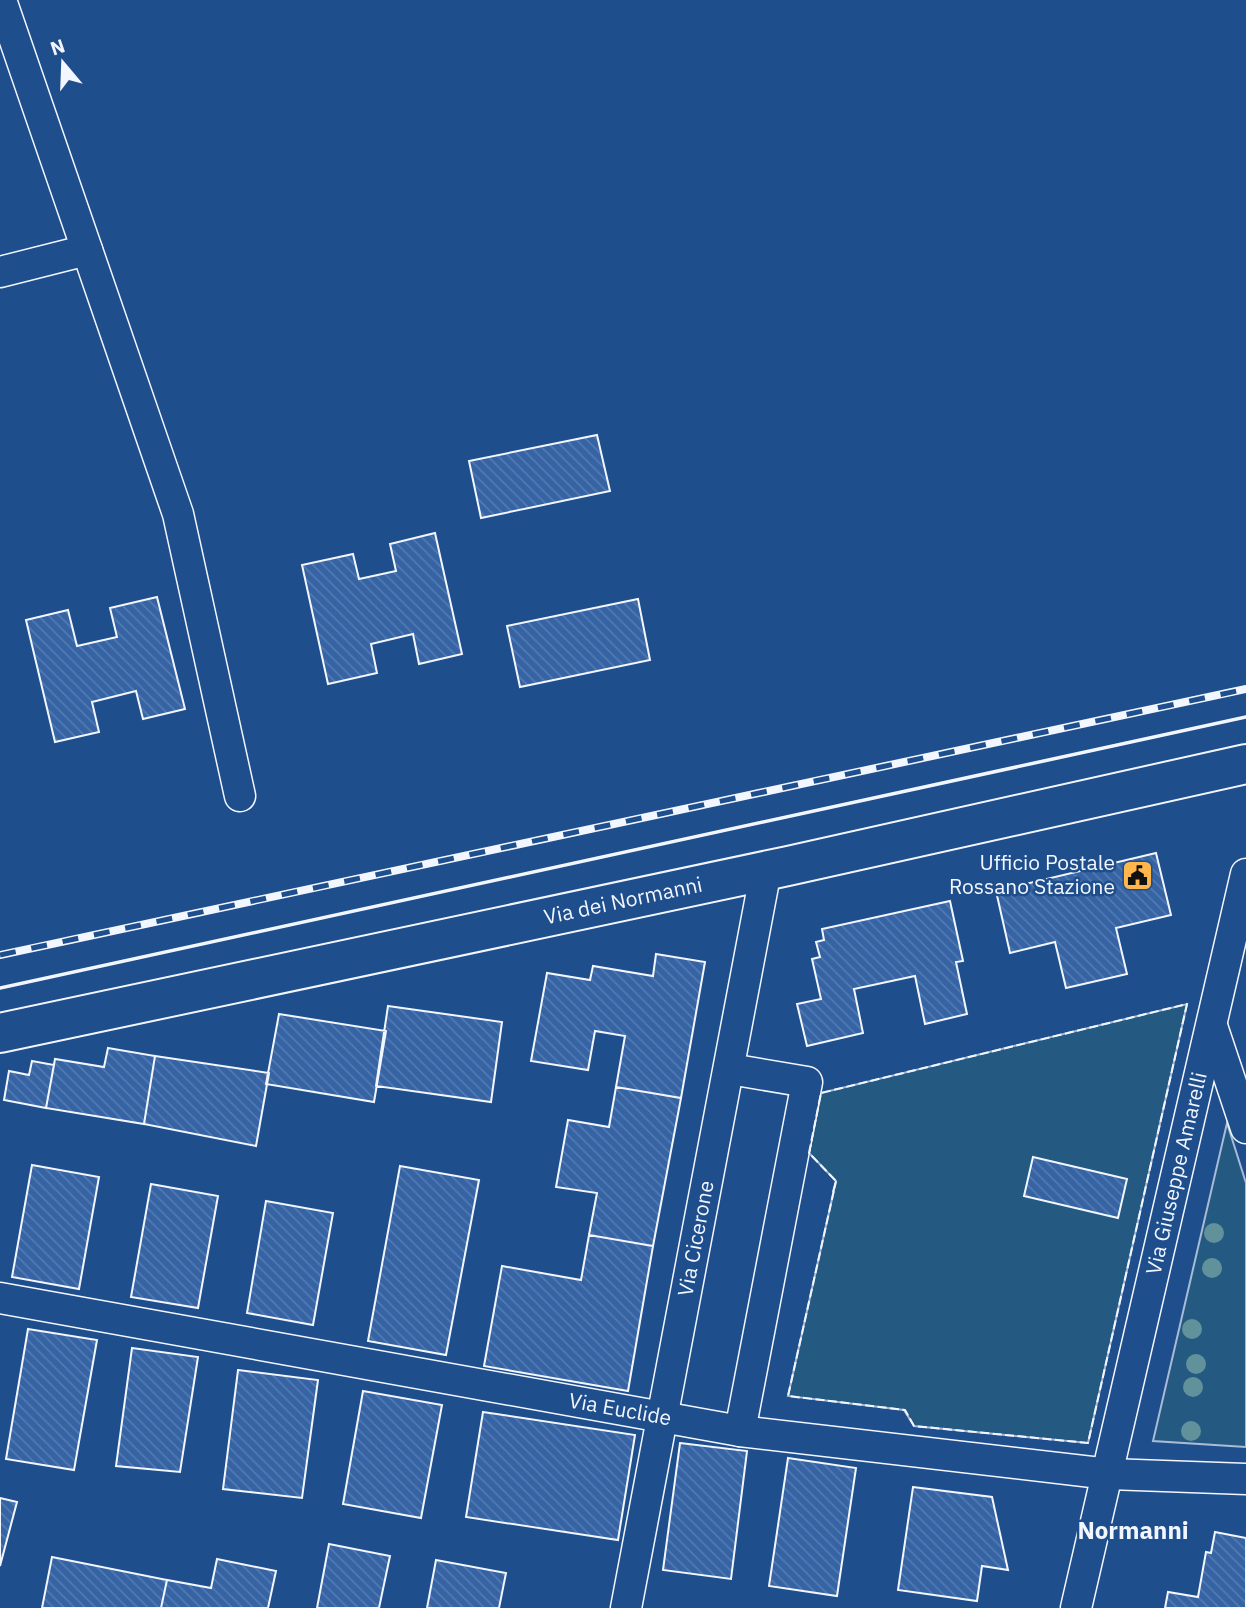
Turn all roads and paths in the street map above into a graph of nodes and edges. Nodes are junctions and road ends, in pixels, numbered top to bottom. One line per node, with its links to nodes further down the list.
1 (1, 0): 2 (street)
2 (87, 250): 3 (street); 5 (street)
3 (0, 272)
4 (1246, 764): 6 (street, Via dei Normanni)
5 (240, 796)
6 (766, 870): 9 (street, Via dei Normanni); 10 (street, Via Cicerone)
7 (1246, 874): 8 (street, Via Giuseppe Amarelli)
8 (1212, 1026): 11 (street); 15 (street, Via Giuseppe Amarelli)
9 (0, 1033)
10 (730, 1069): 13 (street, Via Cicerone); 14 (street)
11 (1246, 1128)
12 (0, 1298): 13 (street, Via Euclide)
13 (663, 1418): 14 (street, Via Euclide); 17 (street, Via Cicerone)
14 (740, 1431): 15 (street, Via Euclide)
15 (1109, 1474): 16 (street, Via Euclide); 18 (street, Via Giuseppe Amarelli)
16 (1246, 1479)
17 (626, 1608)
18 (1076, 1608)

